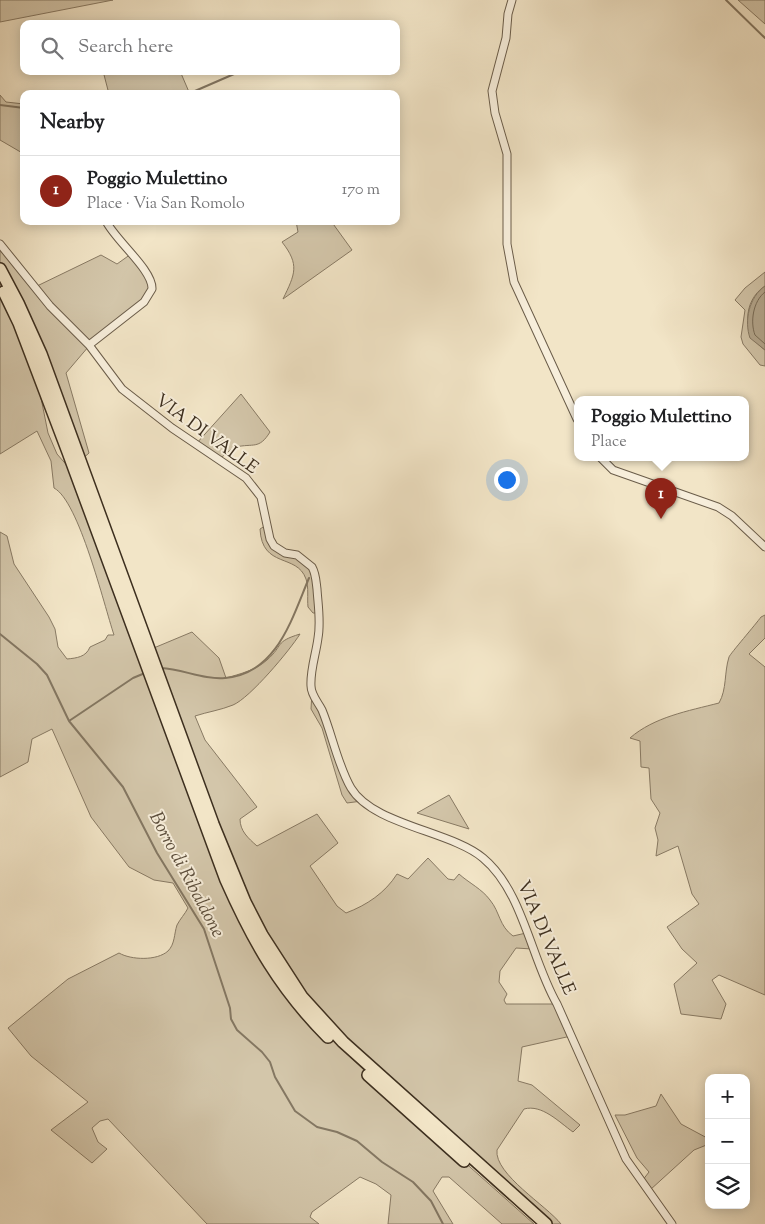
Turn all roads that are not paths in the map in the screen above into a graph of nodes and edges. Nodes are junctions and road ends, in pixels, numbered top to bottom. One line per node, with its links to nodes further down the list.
1 (512, 0): 7 (street)
2 (108, 225): 6 (street)
3 (0, 244): 6 (street, VIA DI VALLE)
4 (0, 269): 11 (highway)
5 (0, 284): 10 (highway)
6 (89, 346): 12 (street, VIA DI VALLE)
7 (574, 413)
8 (604, 461): 9 (street)
9 (765, 547)
10 (534, 1224)
11 (546, 1224)
12 (672, 1224)

